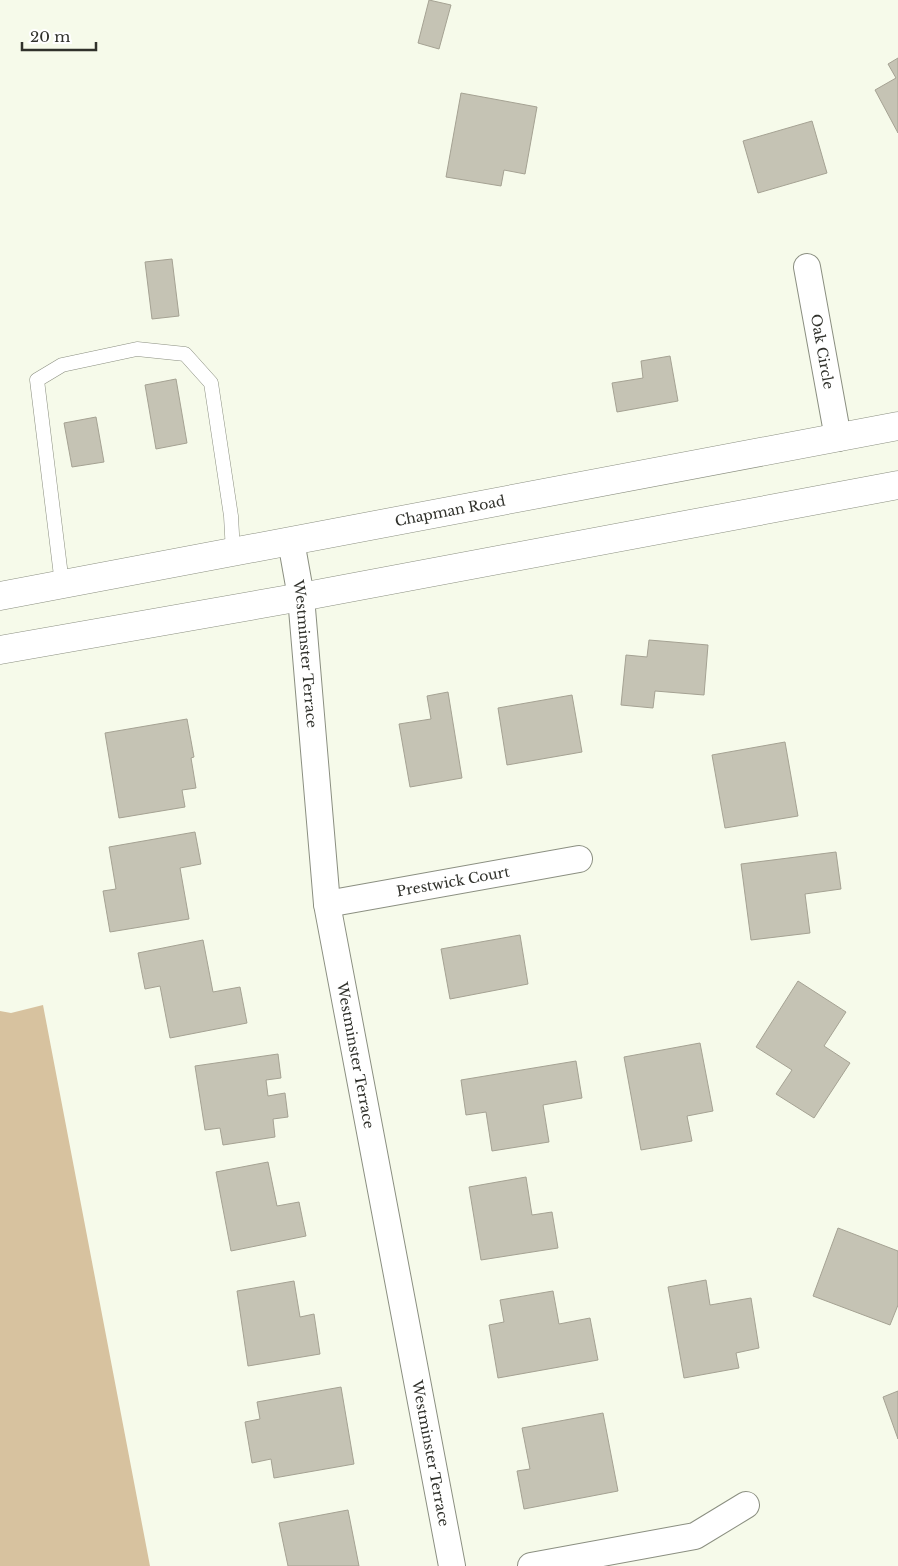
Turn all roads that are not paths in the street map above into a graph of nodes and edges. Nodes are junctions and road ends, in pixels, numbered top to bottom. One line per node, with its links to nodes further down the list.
1 (807, 267): 3 (street, Oak Circle)
2 (898, 426): 3 (street, Chapman Road)
3 (838, 438): 5 (street, Chapman Road)
4 (898, 485): 9 (street)
5 (291, 541): 6 (street, Chapman Road); 9 (street, Westminster Terrace)
6 (234, 552): 7 (street, Chapman Road); 7 (lane)
7 (62, 584): 8 (street, Chapman Road)
8 (0, 596)
9 (301, 597): 10 (street); 12 (street, Westminster Terrace)
10 (0, 650)
11 (579, 859): 12 (street, Prestwick Court)
12 (327, 904): 14 (street, Westminster Terrace)
13 (746, 1505): 15 (street)
14 (452, 1566)
15 (531, 1566)

